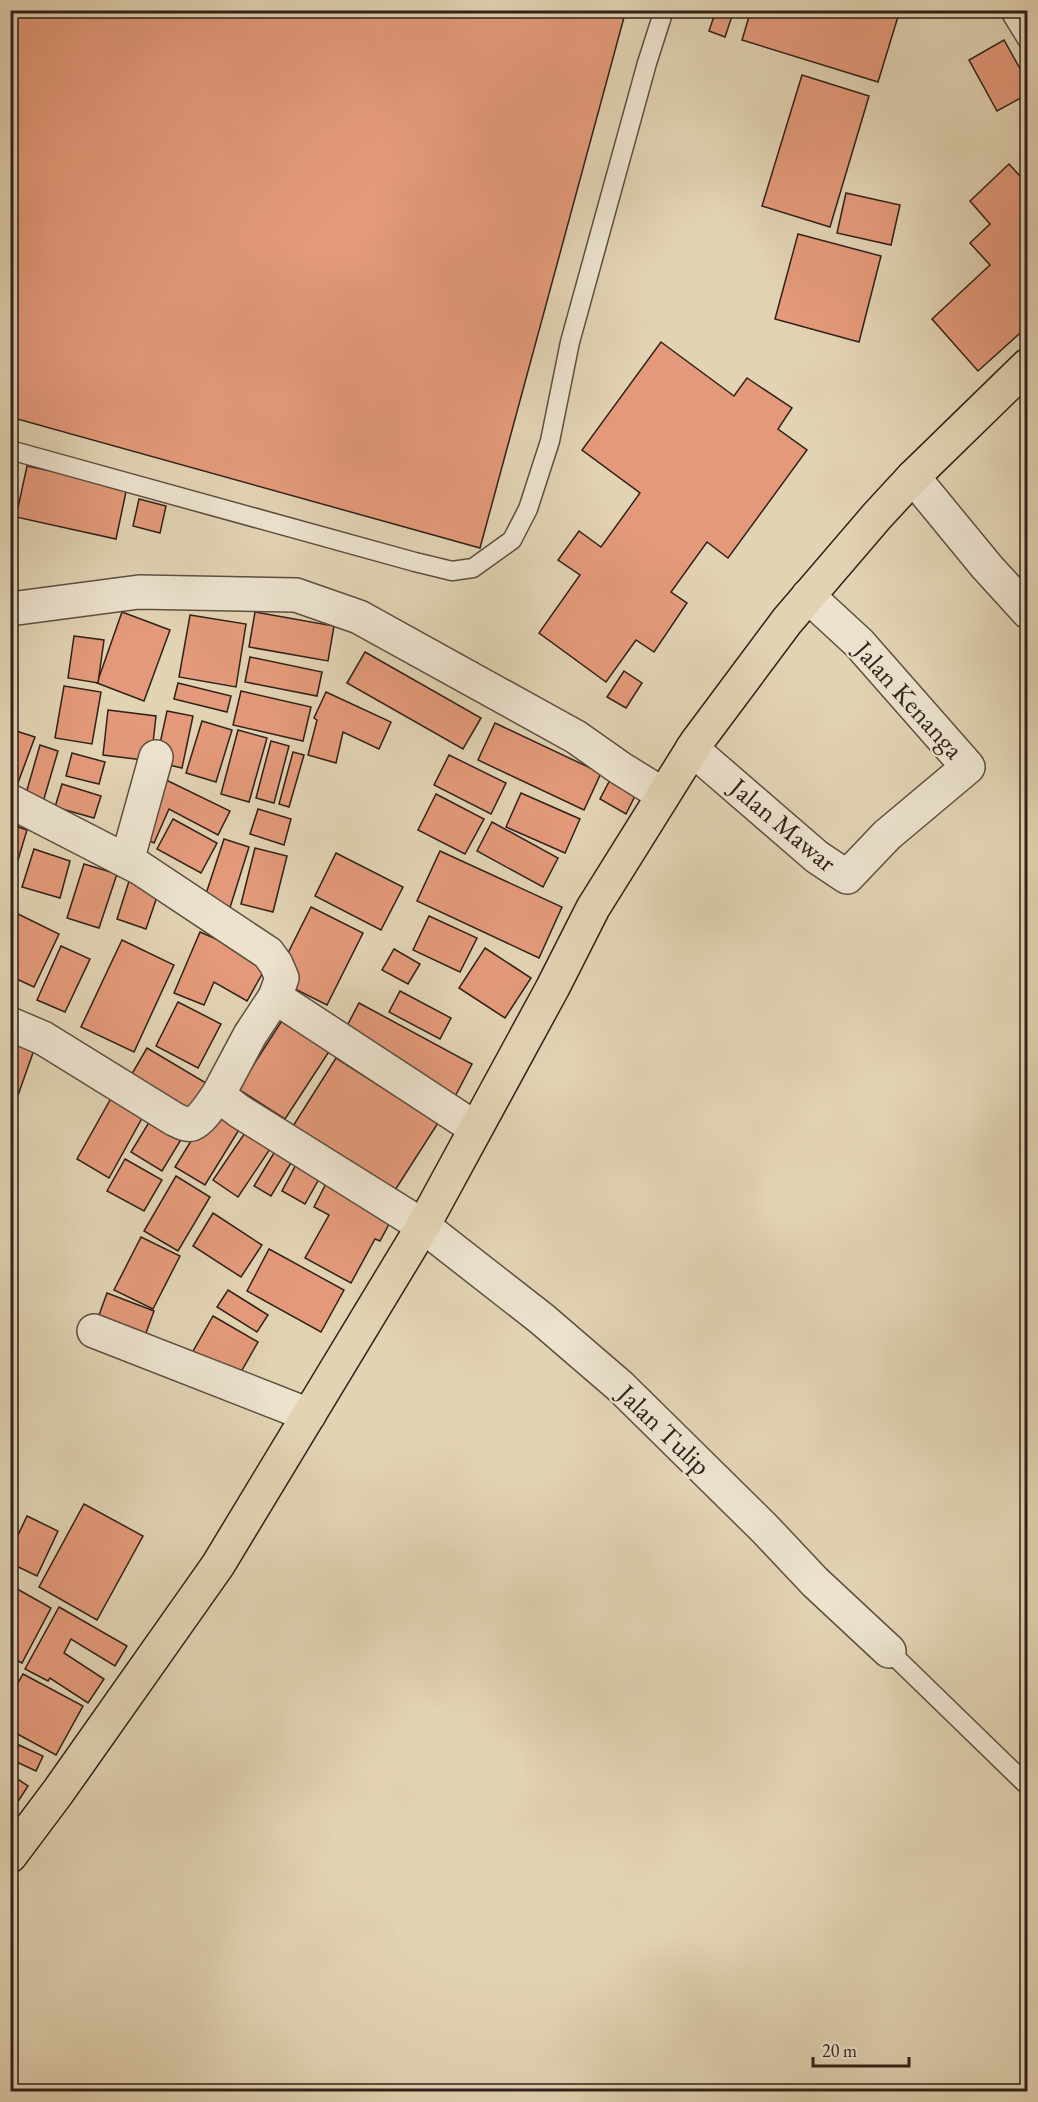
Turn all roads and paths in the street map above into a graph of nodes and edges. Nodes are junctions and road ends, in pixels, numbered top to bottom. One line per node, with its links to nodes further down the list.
1 (664, 10): 5 (lane)
2 (1010, 10): 3 (lane)
3 (1028, 41)
4 (1028, 365): 6 (main road)
5 (10, 450)
6 (913, 477): 7 (main road); 9 (street)
7 (808, 596): 10 (main road); 14 (street, Jalan Kenanga)
8 (10, 609): 12 (street)
9 (1028, 612)
10 (692, 749): 12 (main road); 14 (street, Jalan Mawar)
11 (156, 757): 15 (street)
12 (662, 794): 19 (main road)
13 (10, 801): 15 (street)
14 (872, 850)
15 (127, 861): 16 (street)
16 (275, 997): 18 (street); 19 (street)
17 (10, 1024): 18 (street)
18 (219, 1095): 20 (street, Jalan Tulip)
19 (475, 1128): 20 (main road)
20 (423, 1226): 22 (main road); 23 (street, Jalan Tulip)
21 (94, 1331): 22 (street)
22 (309, 1415): 25 (main road)
23 (889, 1651): 24 (lane)
24 (1028, 1786)
25 (10, 1856)

